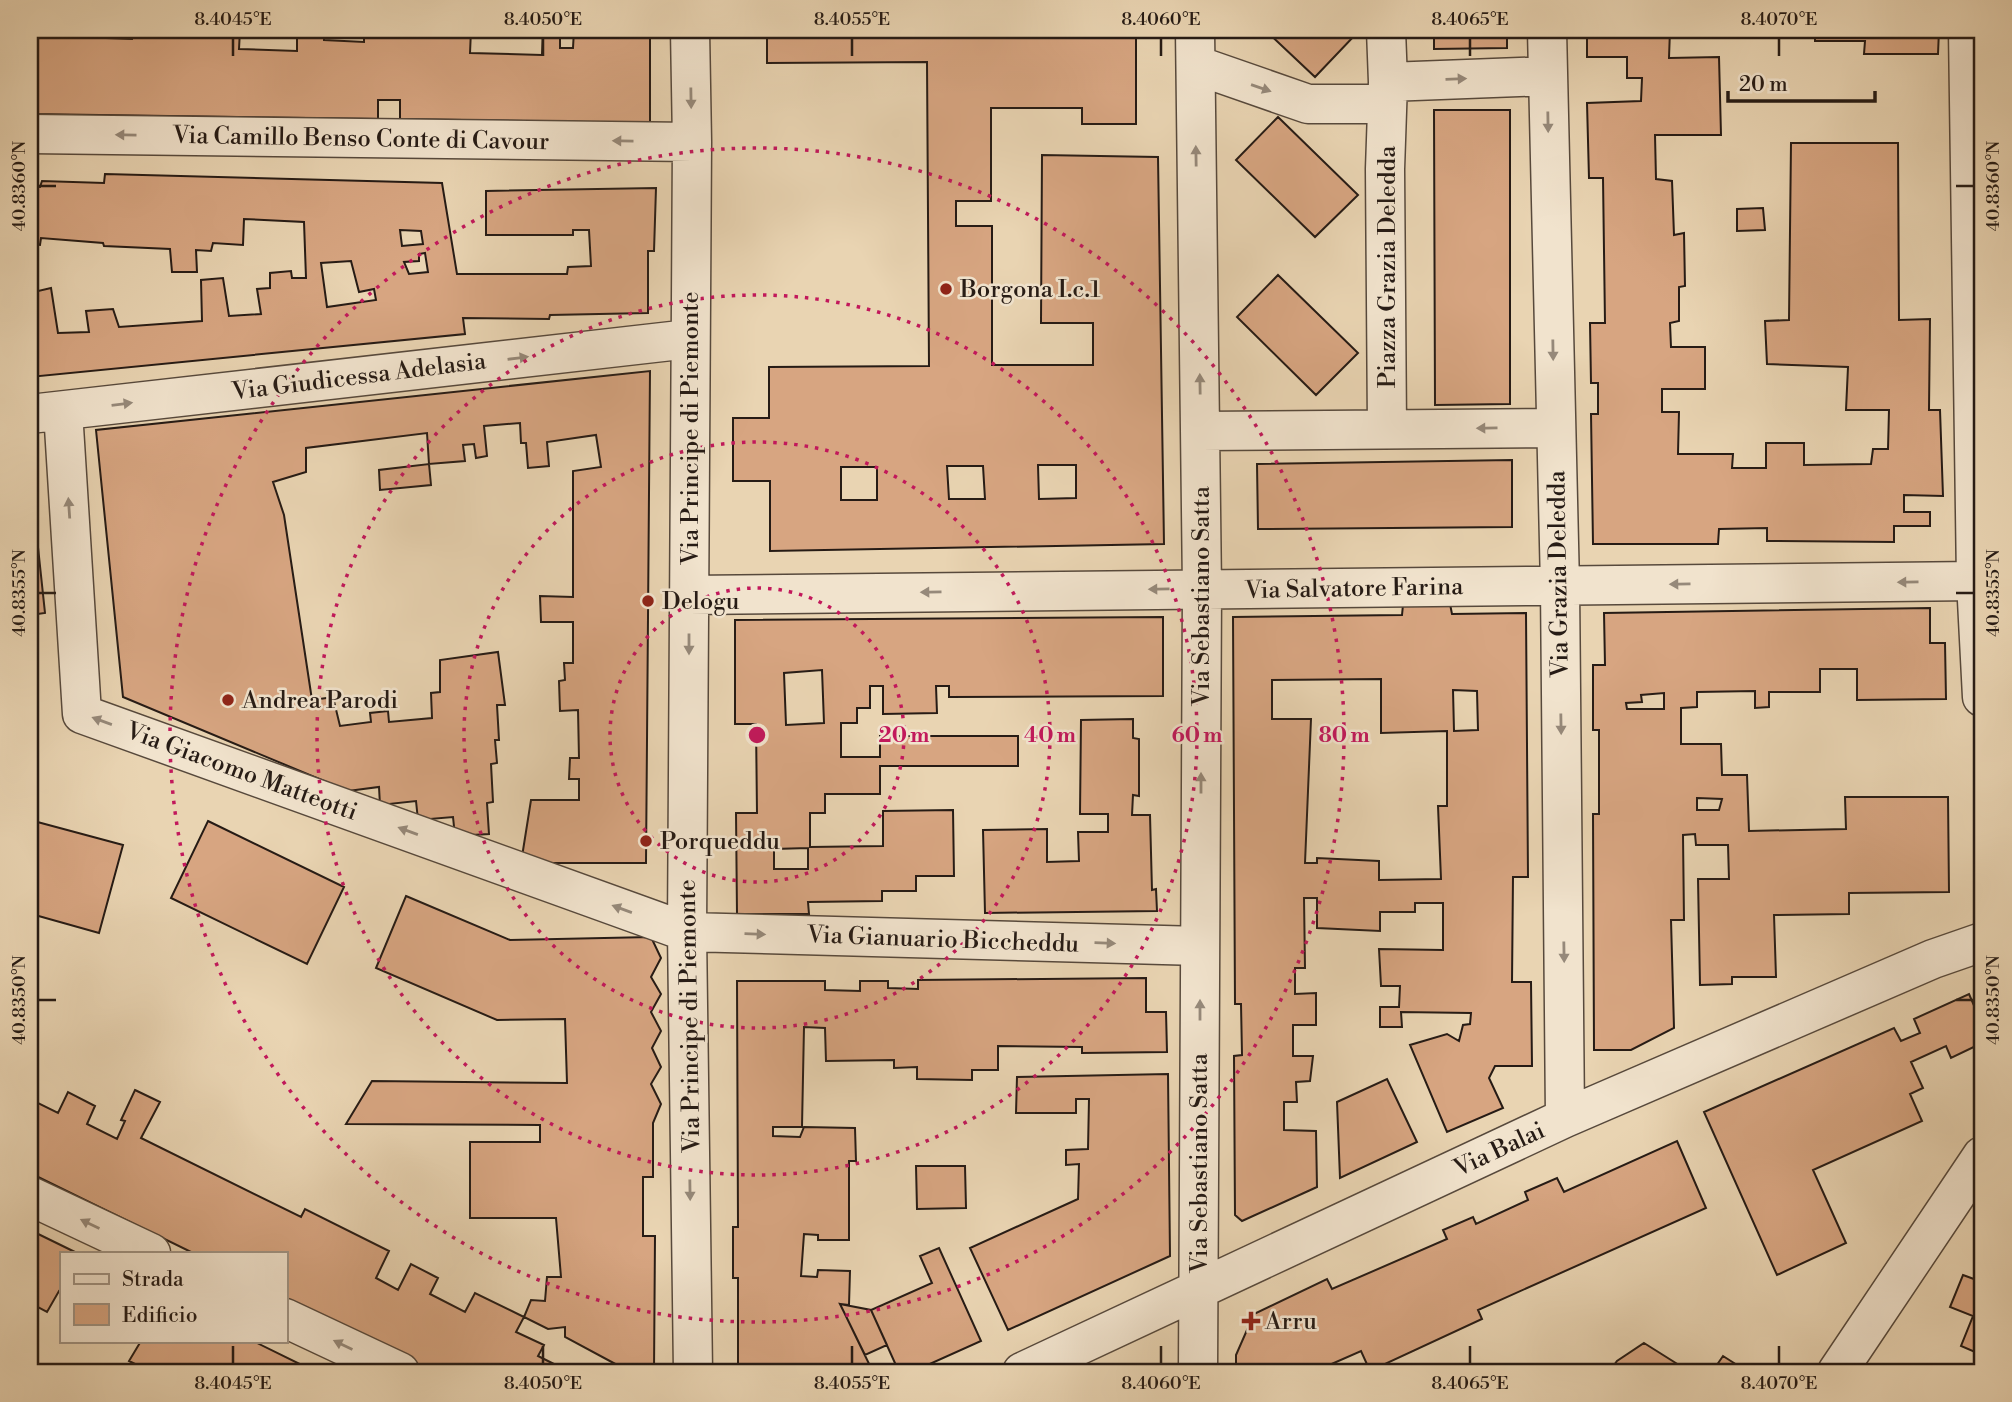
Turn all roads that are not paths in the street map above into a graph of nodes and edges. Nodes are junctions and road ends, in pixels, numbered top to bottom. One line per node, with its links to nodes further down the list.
1 (690, 30): 9 (street, Via Principe di Piemonte, one-way to 9)
2 (1386, 30): 7 (street, Piazza Grazia Deledda)
3 (1547, 30): 6 (street, Via Grazia Deledda)
4 (1969, 30): 15 (street)
5 (1196, 48): 7 (street, one-way to 7); 14 (street, Via Sebastiano Satta, one-way to 5)
6 (1548, 76): 7 (street, one-way to 6); 12 (street, Via Grazia Deledda, one-way to 12)
7 (1388, 93): 13 (street, Piazza Grazia Deledda)
8 (30, 134): 9 (street, Via Camillo Benso Conte di Cavour, one-way to 8)
9 (692, 142): 10 (street, Via Principe di Piemonte)
10 (689, 339): 11 (street, Via Giudicessa Adelasia, one-way to 10); 18 (street, Via Principe di Piemonte)
11 (46, 412): 20 (street, Via Giacomo Matteotti, one-way to 11)
12 (1555, 428): 13 (street, one-way to 13); 16 (street, Via Grazia Deledda)
13 (1387, 429): 14 (street)
14 (1201, 431): 17 (street, Via Sebastiano Satta)
15 (1976, 581): 16 (street, Via Salvatore Farina, one-way to 16); 19 (street)
16 (1560, 586): 17 (street, Via Salvatore Farina); 23 (street, Via Grazia Deledda, one-way to 23)
17 (1202, 589): 18 (street, Via Salvatore Farina, one-way to 18); 22 (street, Via Sebastiano Satta, one-way to 17)
18 (689, 595): 20 (street, Via Principe di Piemonte, one-way to 20)
19 (1982, 674)
20 (687, 932): 22 (street, Via Gianuario Biccheddu, one-way to 22); 30 (street, Via Principe di Piemonte, one-way to 30)
21 (1982, 942): 23 (street, Via Balai)
22 (1200, 946): 27 (street, Via Sebastiano Satta, one-way to 22)
23 (1565, 1118): 27 (street, Via Balai)
24 (1982, 1156): 33 (street)
25 (30, 1196): 26 (street, one-way to 25)
26 (148, 1252)
27 (1198, 1288): 31 (street, Via Balai); 32 (street, Via Sebastiano Satta)
28 (287, 1319): 29 (street, one-way to 28)
29 (400, 1372)
30 (693, 1372)
31 (1022, 1372)
32 (1198, 1372)
33 (1837, 1372)

